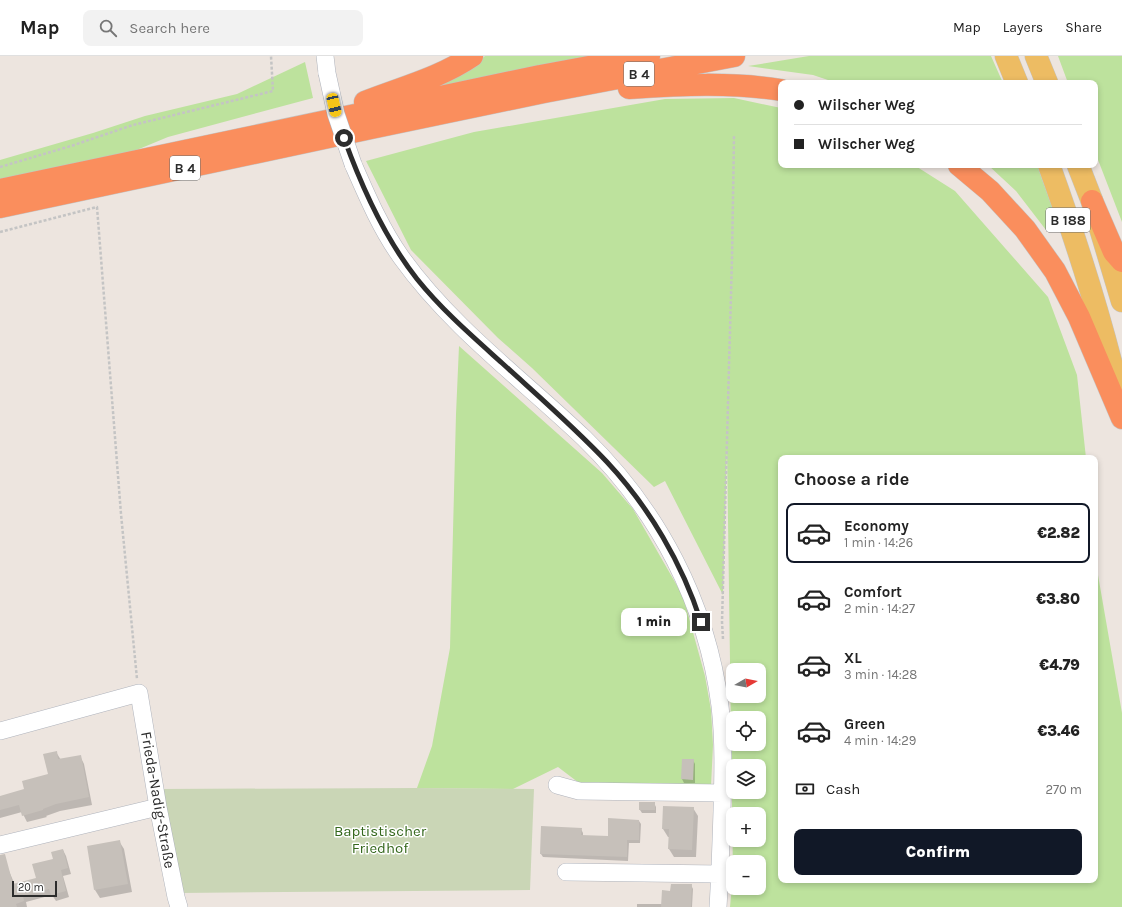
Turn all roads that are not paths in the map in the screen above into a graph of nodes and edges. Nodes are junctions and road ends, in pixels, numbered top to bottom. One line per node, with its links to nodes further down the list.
1 (325, 56): 21 (street, bridge)
2 (472, 56): 7 (highway)
3 (649, 56): 7 (highway, B 4)
4 (734, 56): 6 (highway, B 4)
5 (778, 90): 6 (highway)
6 (544, 92): 13 (highway, B 4)
7 (297, 127): 11 (highway, B 4)
8 (963, 168): 18 (highway)
9 (1050, 168): 15 (main road, B 188)
10 (1079, 168): 12 (main road, B 188)
11 (0, 190)
12 (1092, 201): 14 (highway); 16 (main road, B 188)
13 (0, 207)
14 (1122, 261)
15 (1086, 275): 16 (main road); 17 (main road, B 188)
16 (1122, 301)
17 (1122, 408)
18 (1122, 418)
19 (0, 731): 22 (street, Frieda-Nadig-Straße)
20 (557, 785): 21 (street)
21 (723, 793): 25 (street)
22 (158, 806): 23 (street); 26 (street, Frieda-Nadig-Straße)
23 (0, 845)
24 (566, 872): 25 (street)
25 (720, 874): 27 (street)
26 (179, 907)
27 (718, 907)

